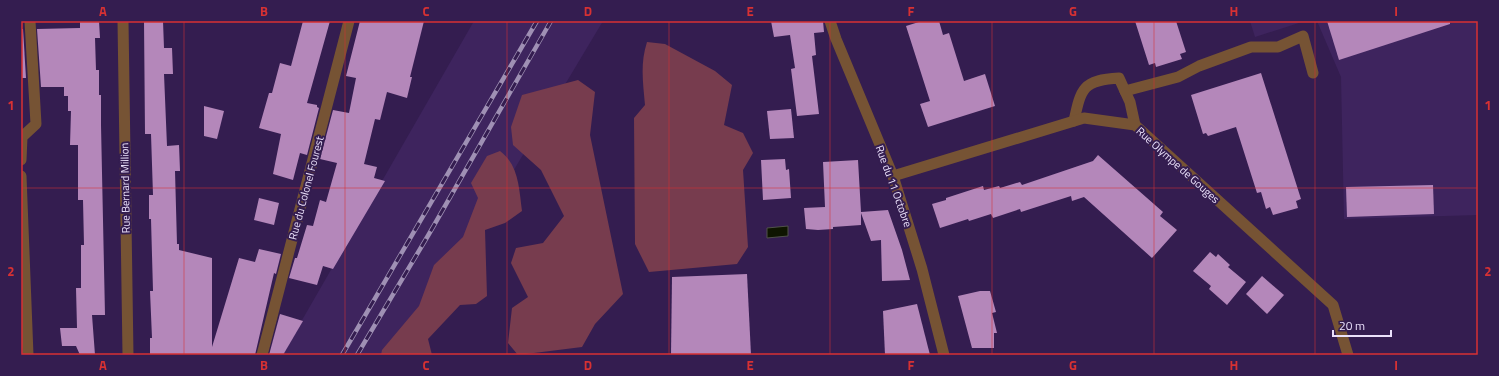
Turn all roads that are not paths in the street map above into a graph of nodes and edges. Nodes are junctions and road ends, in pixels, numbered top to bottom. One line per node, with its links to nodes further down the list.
1 (30, 21): 9 (street)
2 (123, 21): 13 (street, Rue Bernard Million)
3 (349, 21): 14 (street, Rue du Colonel Fourest)
4 (830, 21): 11 (street, Rue du 11 Octobre)
5 (1313, 73): 6 (street)
6 (1125, 91): 7 (street); 8 (street)
7 (1074, 121): 8 (street, Rue Olympe de Gouges); 11 (street, Rue Olympe de Gouges)
8 (1136, 126): 16 (street, Rue Olympe de Gouges)
9 (21, 160)
10 (21, 176): 12 (street)
11 (892, 176): 15 (street, Rue du 11 Octobre)
12 (28, 355)
13 (128, 355)
14 (262, 355)
15 (944, 355)
16 (1348, 355)

